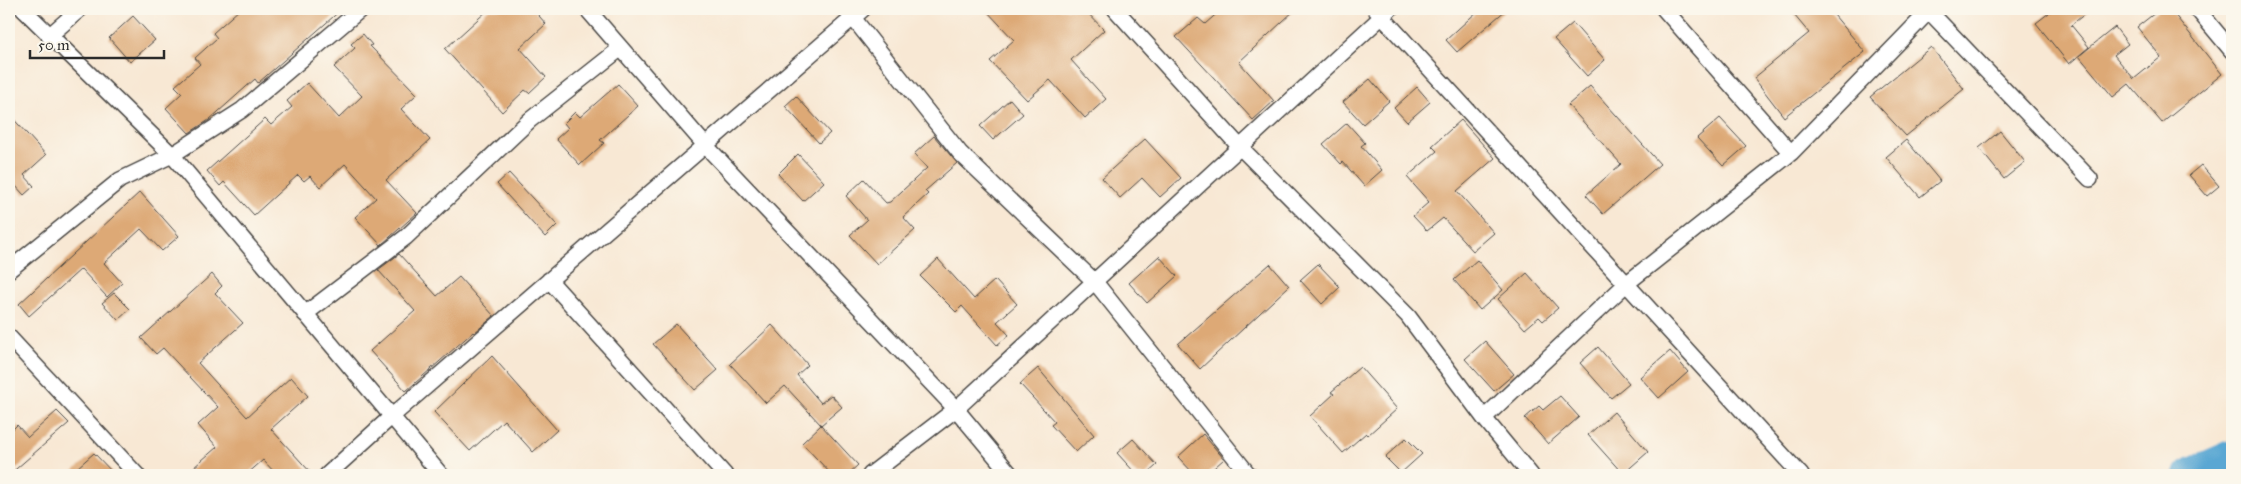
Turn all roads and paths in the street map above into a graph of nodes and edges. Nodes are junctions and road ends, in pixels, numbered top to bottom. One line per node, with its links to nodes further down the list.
1 (23, 9): 11 (street)
2 (80, 9): 11 (street)
3 (360, 9): 17 (street)
4 (587, 9): 12 (street)
5 (1115, 9): 15 (street)
6 (1664, 9): 16 (street)
7 (1929, 9): 16 (street); 18 (street)
8 (2197, 9): 13 (street)
9 (1382, 11): 15 (street); 22 (street)
10 (854, 12): 14 (street); 21 (street)
11 (49, 36): 17 (street)
12 (621, 48): 14 (street); 23 (street)
13 (2232, 51)
14 (704, 145): 20 (street); 25 (street)
15 (1239, 146): 21 (street); 27 (street)
16 (1791, 153): 22 (street)
17 (172, 155): 19 (street); 23 (street)
18 (2090, 179)
19 (9, 270)
20 (549, 280): 26 (street); 31 (street)
21 (1095, 282): 25 (street); 34 (street)
22 (1626, 284): 27 (street); 36 (street)
23 (305, 314): 26 (street)
24 (9, 336): 28 (street)
25 (956, 409): 32 (street); 33 (street)
26 (391, 417): 29 (street); 30 (street)
27 (1484, 418): 35 (street)
28 (137, 475)
29 (327, 475)
30 (441, 475)
31 (724, 475)
32 (870, 475)
33 (1011, 475)
34 (1249, 475)
35 (1531, 475)
36 (1801, 475)

